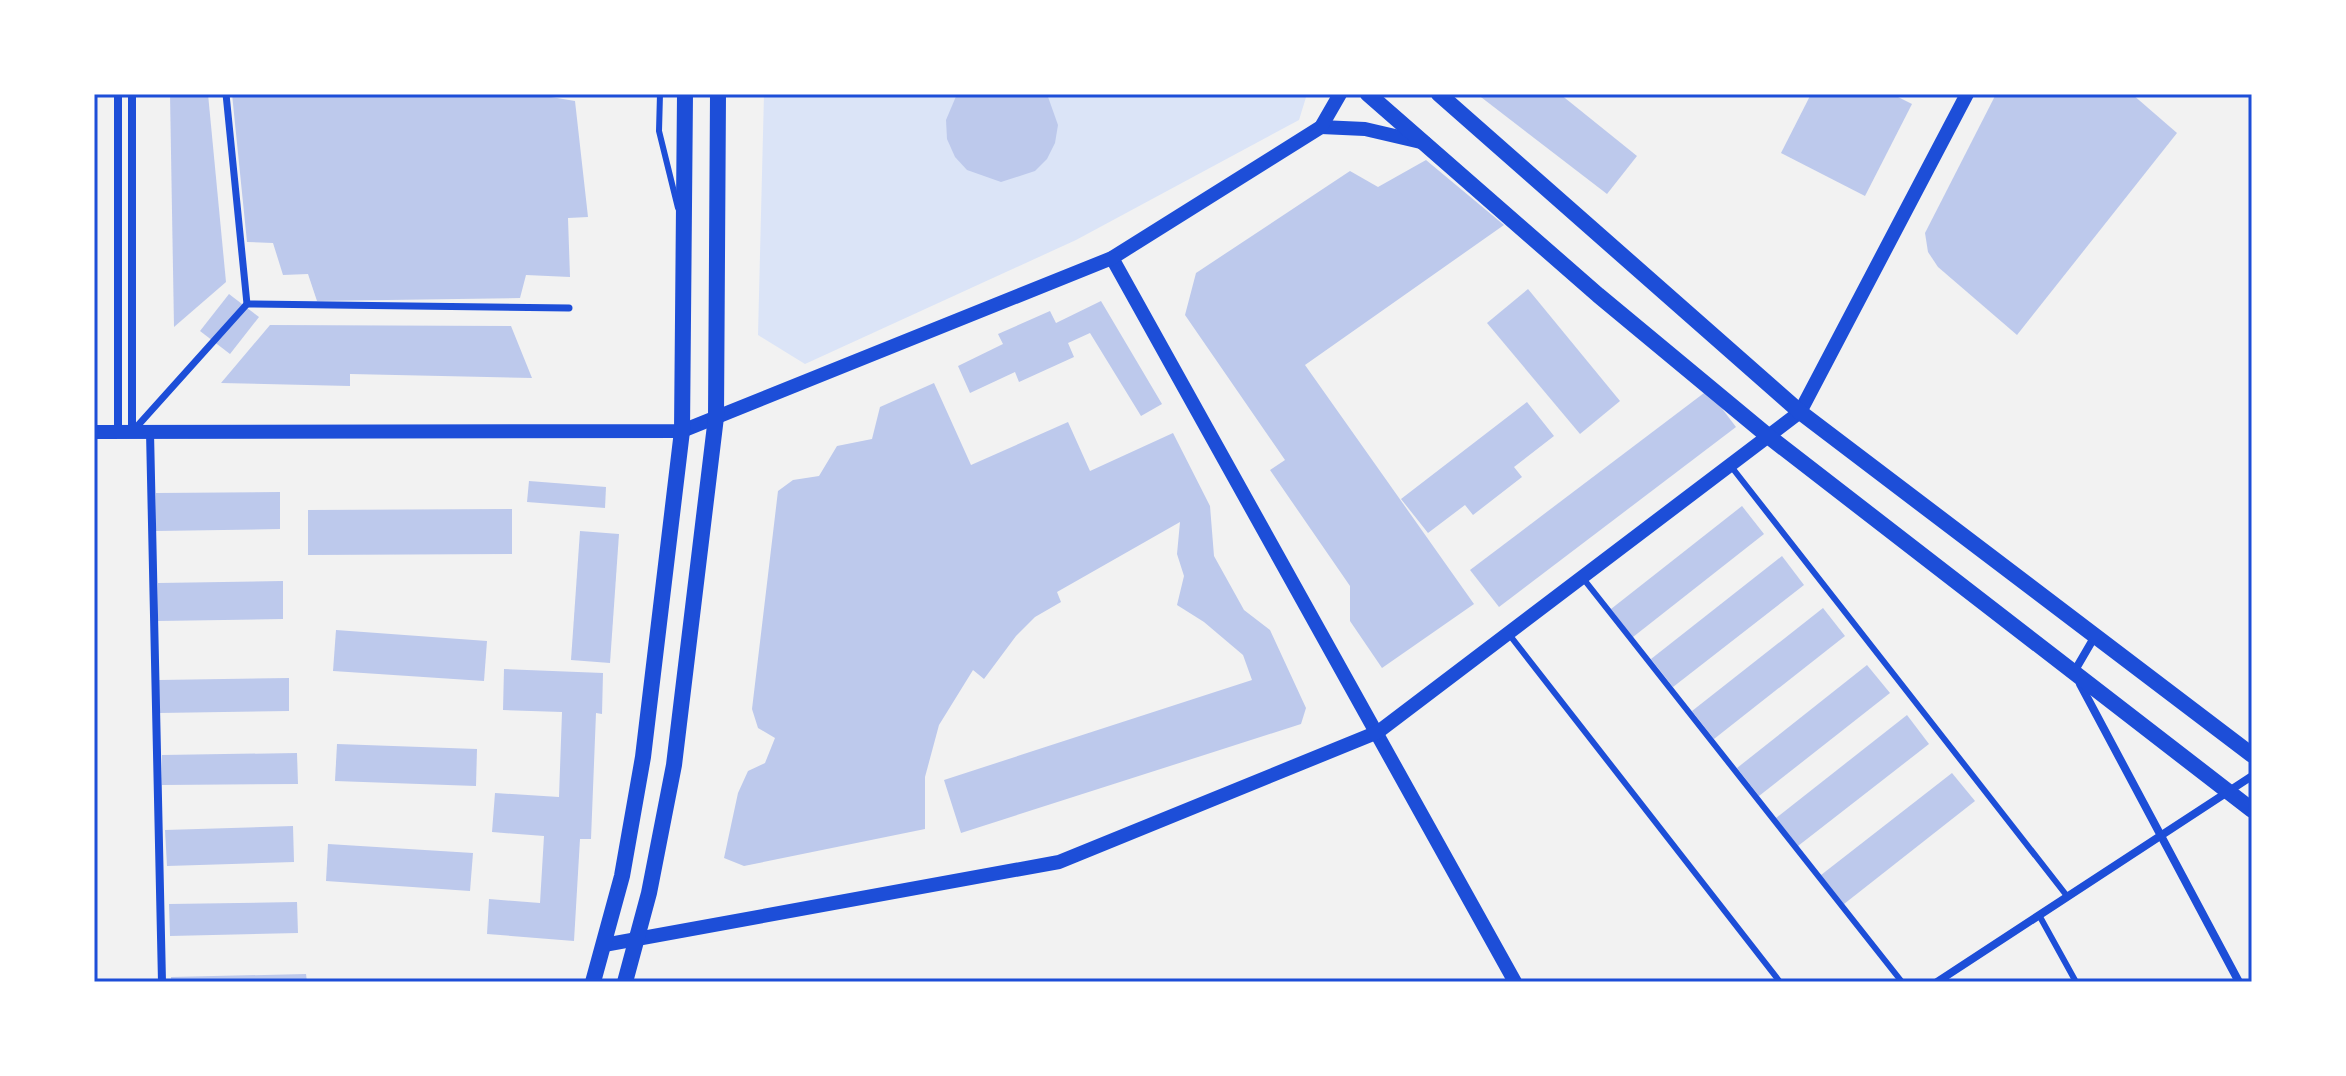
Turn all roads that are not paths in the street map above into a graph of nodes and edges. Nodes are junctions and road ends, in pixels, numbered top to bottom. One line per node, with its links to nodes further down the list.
1 (118, 94): 21 (street)
2 (132, 94): 21 (street)
3 (226, 94): 15 (street)
4 (660, 94): 13 (lane)
5 (685, 94): 13 (main road)
6 (718, 94): 18 (main road)
7 (1340, 94): 11 (street)
8 (1368, 94): 12 (main road)
9 (1439, 94): 17 (main road)
10 (1967, 94): 17 (street)
11 (1321, 127): 12 (street); 14 (street)
12 (1425, 143): 23 (main road)
13 (684, 231): 19 (main road)
14 (1112, 258): 18 (street); 29 (street)
15 (247, 304): 16 (street); 21 (street)
16 (569, 308)
17 (1800, 412): 23 (street); 27 (main road)
18 (716, 417): 19 (street); 37 (main road)
19 (682, 431): 22 (street); 38 (main road)
20 (94, 432): 21 (street)
21 (125, 432): 22 (street)
22 (150, 432): 39 (street)
23 (1768, 436): 24 (street); 28 (main road)
24 (1730, 465): 25 (street); 35 (lane)
25 (1582, 577): 26 (street); 44 (lane)
26 (1508, 633): 29 (street); 43 (lane)
27 (2096, 635): 28 (street); 30 (main road)
28 (2073, 671): 32 (main road); 34 (street)
29 (1378, 732): 37 (street); 42 (street)
30 (2252, 755)
31 (2252, 776): 32 (street)
32 (2229, 791): 33 (main road); 34 (street)
33 (2252, 810)
34 (2163, 834): 35 (street); 47 (street)
35 (2067, 896): 36 (street)
36 (2039, 915): 45 (street); 46 (lane)
37 (636, 942): 38 (street); 41 (main road)
38 (604, 945): 40 (main road)
39 (162, 982)
40 (593, 982)
41 (625, 982)
42 (1515, 982)
43 (1780, 982)
44 (1902, 982)
45 (1937, 982)
46 (2076, 982)
47 (2239, 982)

